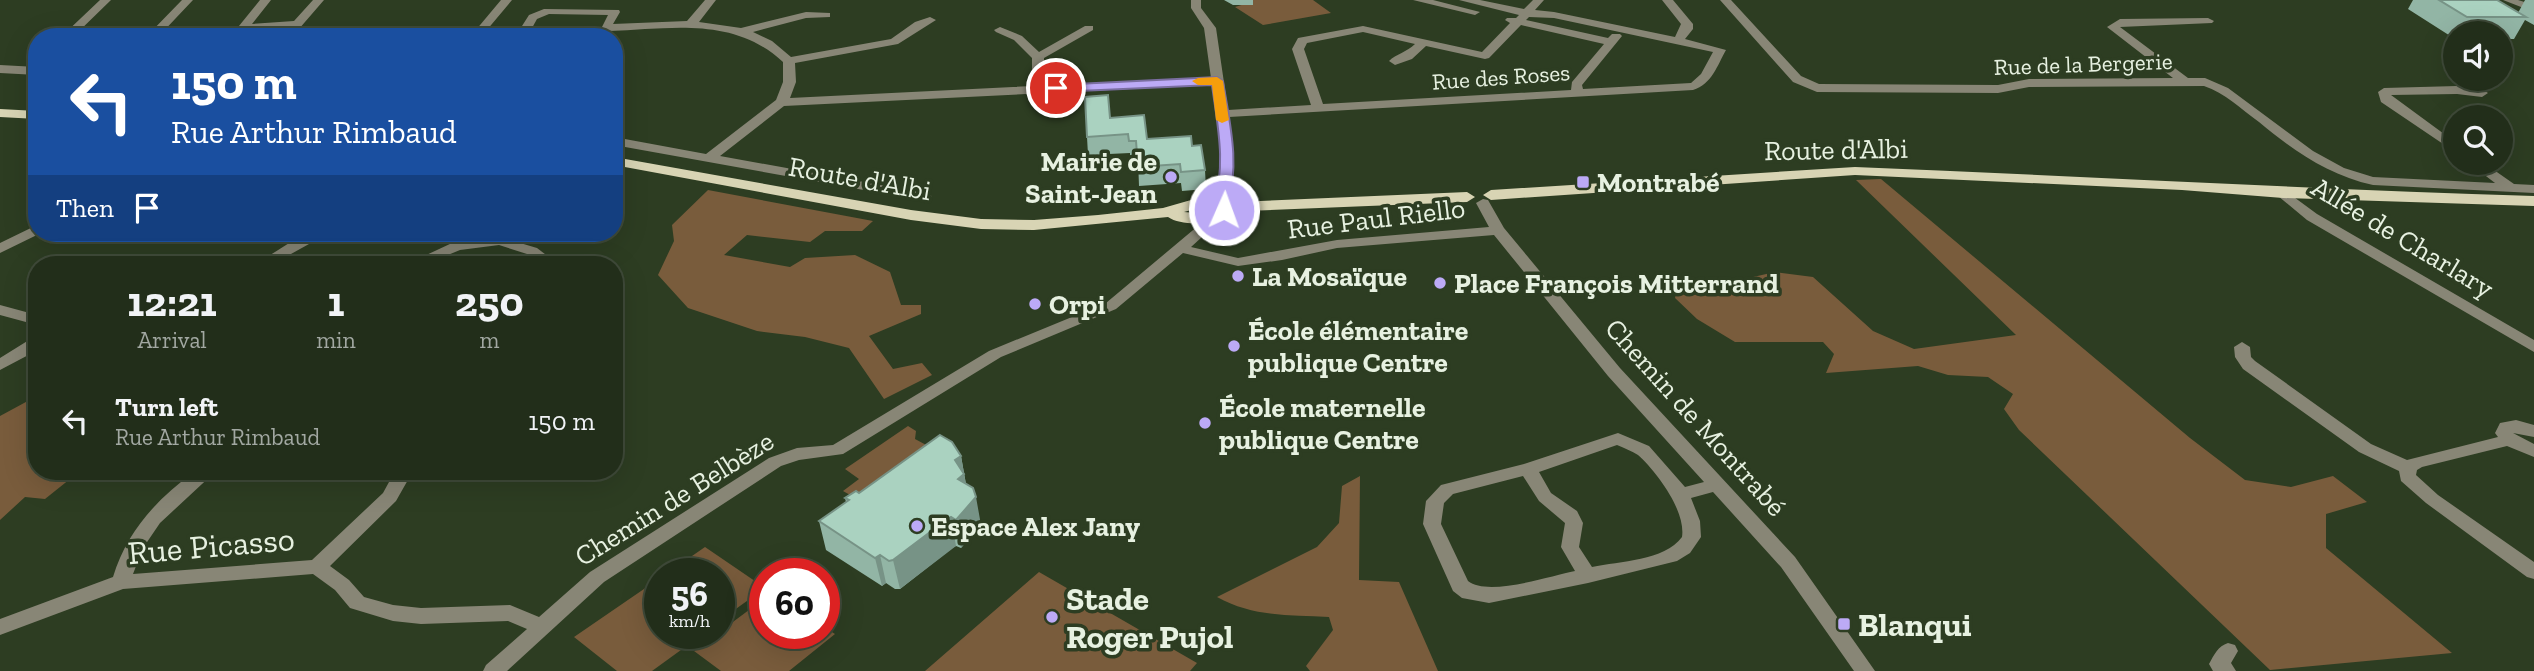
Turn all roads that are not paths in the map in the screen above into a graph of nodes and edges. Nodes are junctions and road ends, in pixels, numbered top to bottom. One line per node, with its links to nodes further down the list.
1 (106, 0): 21 (street)
2 (188, 0): 22 (street)
3 (266, 0): 23 (street)
4 (320, 0): 19 (street)
5 (507, 0): 26 (street)
6 (711, 0): 20 (street)
7 (1196, 0): 42 (street)
8 (1418, 0): 16 (street)
9 (1464, 0): 16 (street)
10 (1539, 0): 16 (street)
11 (1667, 0): 34 (street)
12 (1725, 0): 43 (street, Rue de la Bergerie)
13 (2508, 0): 14 (street)
14 (2534, 9)
15 (827, 15): 33 (street)
16 (1522, 18): 30 (street, Rue des Roses); 35 (street); 36 (street)
17 (930, 20): 38 (street)
18 (2208, 21): 43 (street)
19 (298, 24): 24 (street); 25 (street)
20 (690, 25): 32 (street); 33 (street)
21 (76, 28)
22 (160, 28)
23 (242, 28)
24 (268, 28)
25 (294, 28)
26 (483, 28)
27 (527, 28): 28 (street)
28 (606, 28)
29 (1089, 28): 37 (street)
30 (1621, 29): 34 (street, Rue des Roses); 36 (street)
31 (1000, 30): 37 (street)
32 (623, 31)
33 (743, 32): 38 (street)
34 (1678, 41): 45 (street, Rue des Roses)
35 (1424, 42): 39 (street); 48 (street)
36 (1611, 42): 45 (street)
37 (1038, 57): 44 (street)
38 (789, 61): 47 (street)
39 (1395, 61)
40 (28, 68): 41 (street)
41 (0, 69)
42 (1217, 81): 44 (street); 51 (street)
43 (2184, 81): 60 (street, Rue de la Bergerie)
44 (1038, 89): 47 (street)
45 (1577, 93): 48 (street, Rue des Roses)
46 (2482, 93): 52 (street)
47 (781, 102): 54 (street)
48 (1318, 108): 51 (street, Rue des Roses)
49 (0, 111): 50 (main road)
50 (28, 112)
51 (1221, 114): 66 (street)
52 (2443, 140)
53 (623, 143): 54 (street)
54 (709, 158): 56 (street); 58 (street); 62 (street)
55 (623, 162): 56 (main road, Route d'Albi)
56 (675, 172): 58 (main road, Route d'Albi)
57 (2493, 175): 60 (street)
58 (702, 177): 66 (main road, Route d'Albi)
59 (2182, 185): 61 (main road, Route d'Albi); 63 (main road, Route d'Albi); 64 (main road, Route d'Albi)
60 (2511, 188): 64 (street, Rue de la Bergerie)
61 (2283, 193): 64 (main road, Route d'Albi); 80 (street, Allée de Charlary)
62 (925, 197)
63 (1487, 199): 65 (main road, Route d'Albi); 67 (street, Chemin de Montrabé)
64 (2532, 200)
65 (1380, 202): 66 (main road, Route d'Albi); 66 (main road, Route d'Albi)
66 (1209, 211): 72 (street, Chemin de Belbèze)
67 (1498, 230): 72 (street, Rue Paul Riello); 90 (street, Chemin de Montrabé)
68 (28, 234): 73 (street)
69 (302, 242): 74 (street)
70 (477, 242): 75 (street)
71 (515, 242): 76 (street)
72 (1184, 243): 97 (street, Chemin de Belbèze)
73 (0, 249)
74 (277, 256)
75 (430, 256)
76 (539, 256)
77 (0, 310): 78 (street)
78 (28, 318)
79 (2242, 347): 86 (street)
80 (2534, 347)
81 (28, 349): 82 (street)
82 (0, 365)
83 (2534, 431): 84 (street)
84 (2509, 440): 85 (street); 86 (street)
85 (2534, 451)
86 (2409, 468): 93 (street)
87 (1528, 469): 91 (street); 94 (street); 94 (street)
88 (195, 480): 95 (street)
89 (399, 480): 92 (street)
90 (1717, 484): 91 (street); 99 (street, Chemin de Montrabé)
91 (1681, 495): 94 (street)
92 (317, 568): 95 (street, Rue Picasso); 97 (street, Rue Picasso)
93 (2534, 572)
94 (1587, 576)
95 (121, 582): 96 (street, Rue Picasso)
96 (0, 626)
97 (542, 627): 98 (street, Chemin de Belbèze)
98 (493, 671)
99 (1865, 671)

